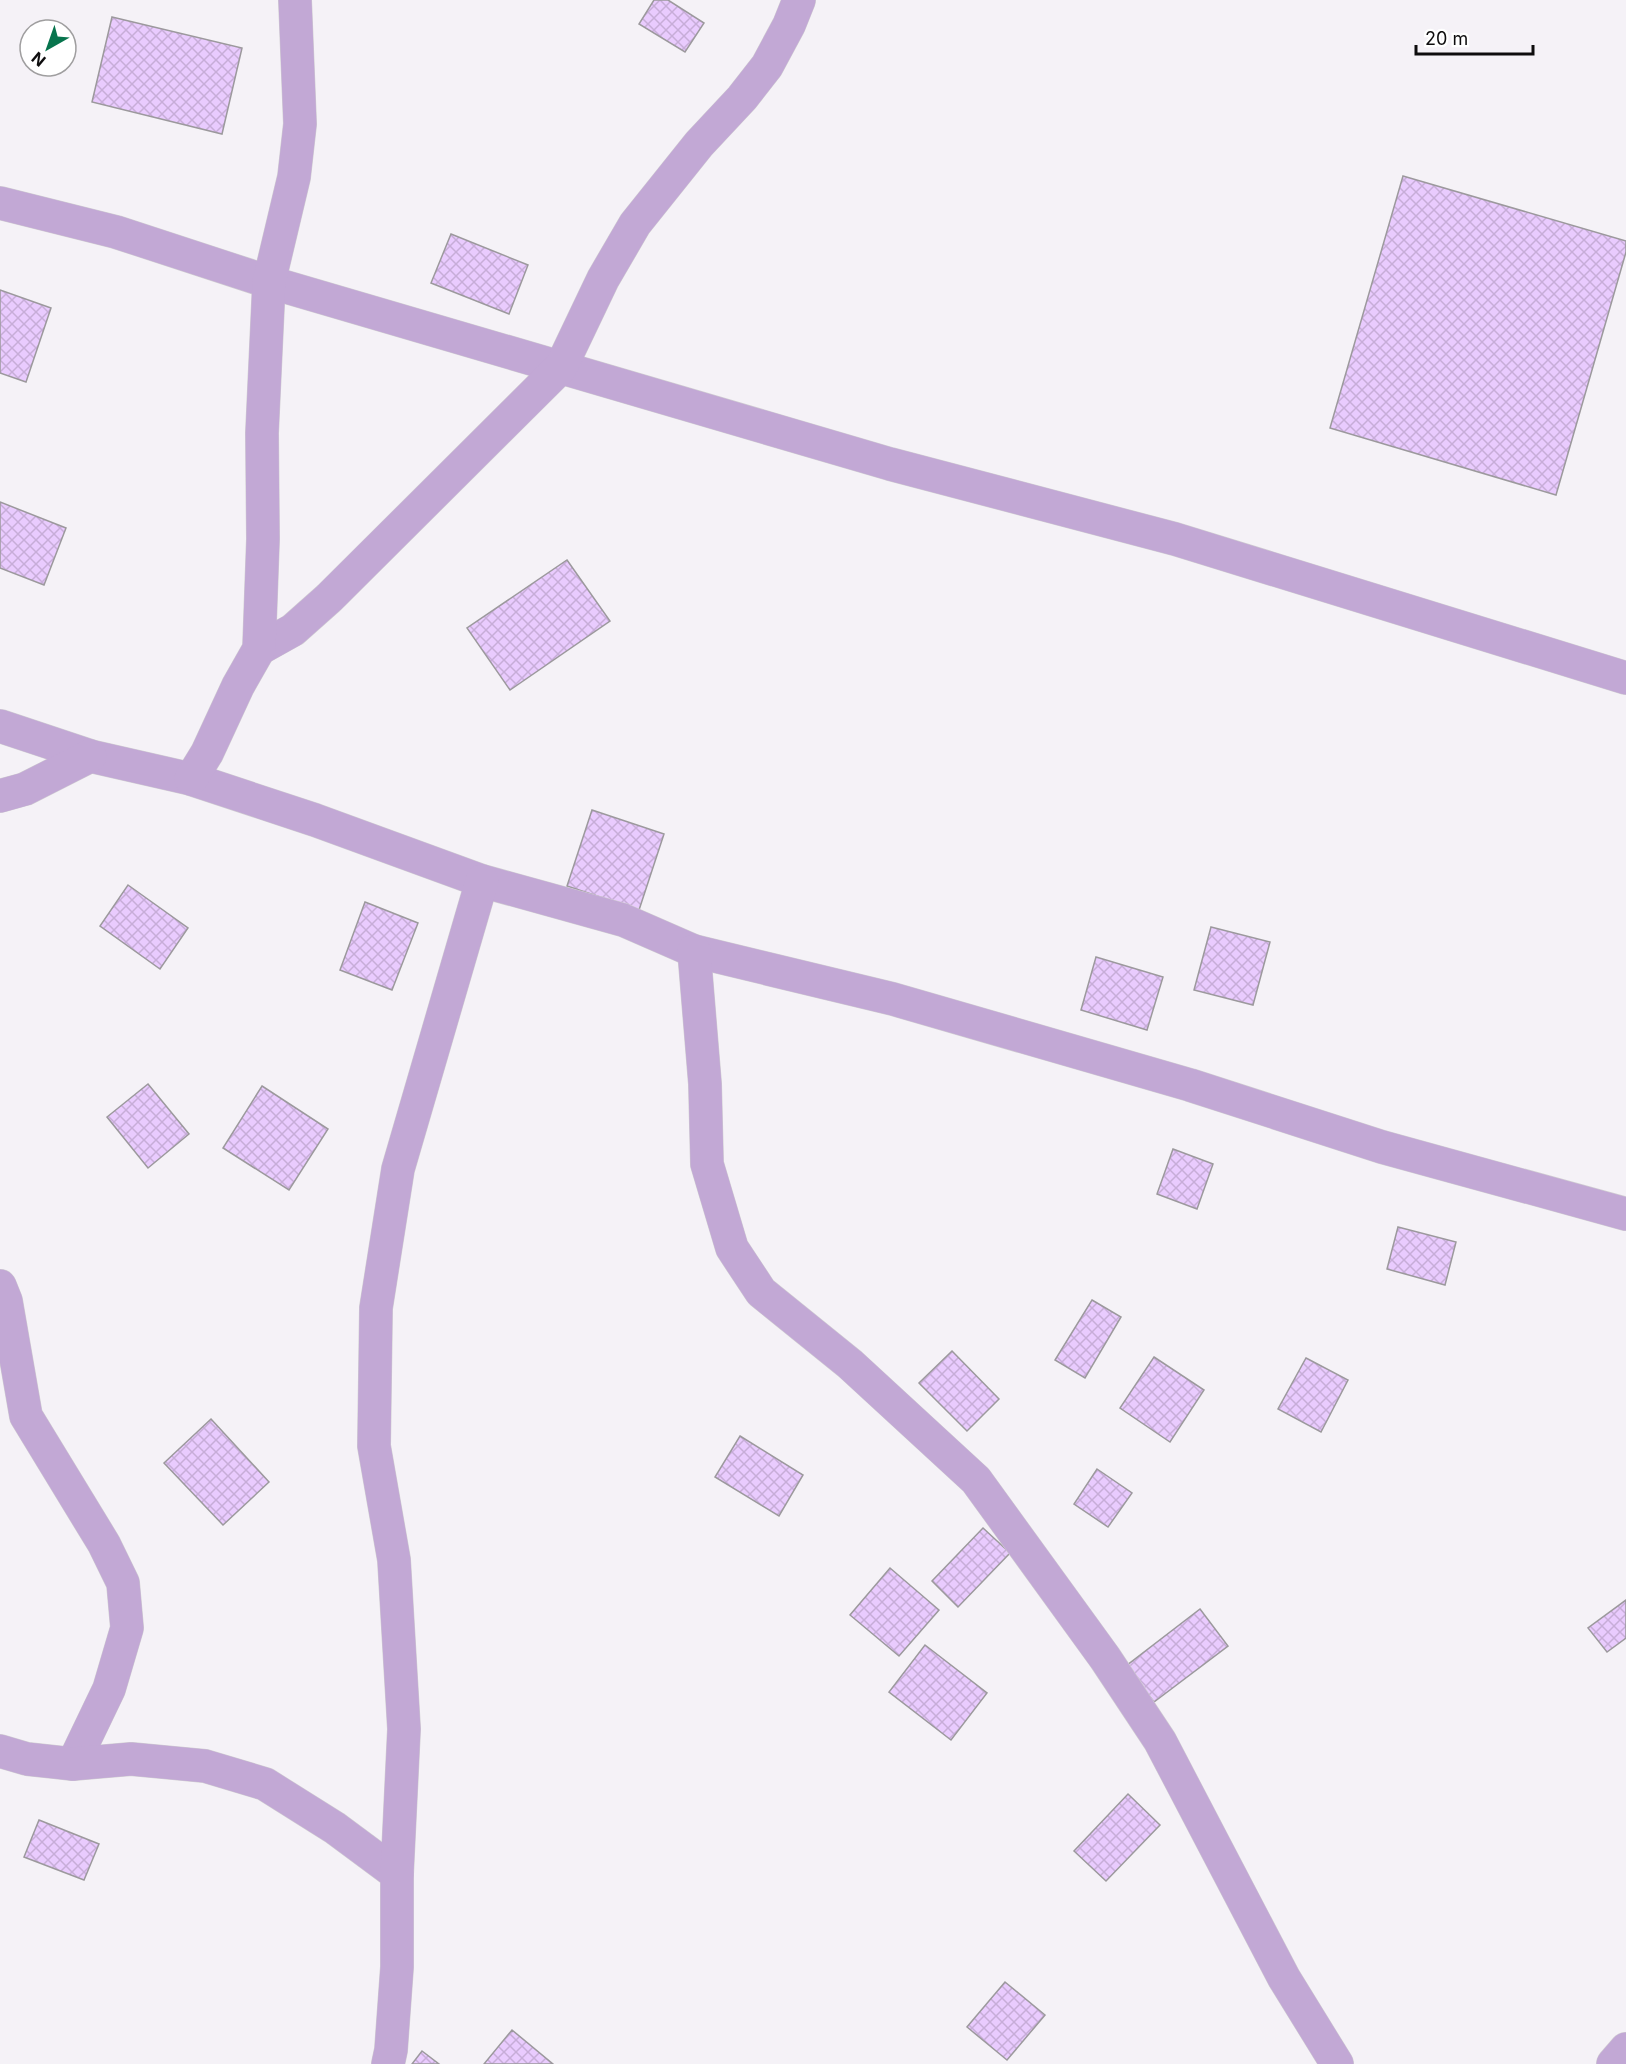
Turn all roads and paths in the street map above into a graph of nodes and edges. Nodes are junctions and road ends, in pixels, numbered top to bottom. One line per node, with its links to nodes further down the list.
1 (295, 0): 4 (street)
2 (799, 0): 5 (street)
3 (0, 203): 4 (street)
4 (269, 282): 5 (street); 6 (street)
5 (561, 367): 6 (street); 7 (street)
6 (259, 649): 10 (street)
7 (1626, 678)
8 (0, 726): 9 (street)
9 (90, 756): 10 (street); 11 (street)
10 (191, 779): 12 (street)
11 (0, 796)
12 (482, 881): 13 (street); 18 (street)
13 (694, 951): 14 (street); 21 (street)
14 (1626, 1214)
15 (0, 1286): 17 (street)
16 (0, 1751): 17 (street)
17 (73, 1764): 18 (street)
18 (397, 1874): 20 (street)
19 (1626, 2049): 22 (street)
20 (388, 2064)
21 (1337, 2064)
22 (1613, 2064)

